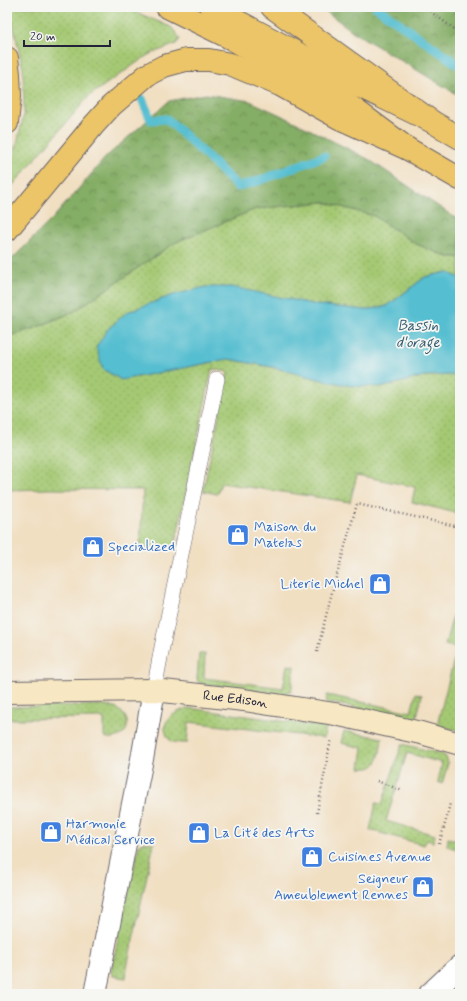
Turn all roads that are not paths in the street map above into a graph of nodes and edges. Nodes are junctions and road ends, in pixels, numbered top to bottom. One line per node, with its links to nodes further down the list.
1 (167, 7): 8 (main road)
2 (211, 7): 5 (main road)
3 (272, 7): 5 (main road)
4 (7, 58): 6 (main road)
5 (431, 121): 7 (main road)
6 (7, 123)
7 (460, 138)
8 (408, 149): 9 (main road); 10 (main road)
9 (460, 180)
10 (7, 230)
11 (217, 379): 12 (lane)
12 (154, 690): 13 (street, Rue Edison); 14 (street, Rue Edison); 16 (street)
13 (7, 692)
14 (460, 744)
15 (460, 966): 17 (street)
16 (95, 994)
17 (430, 994)

